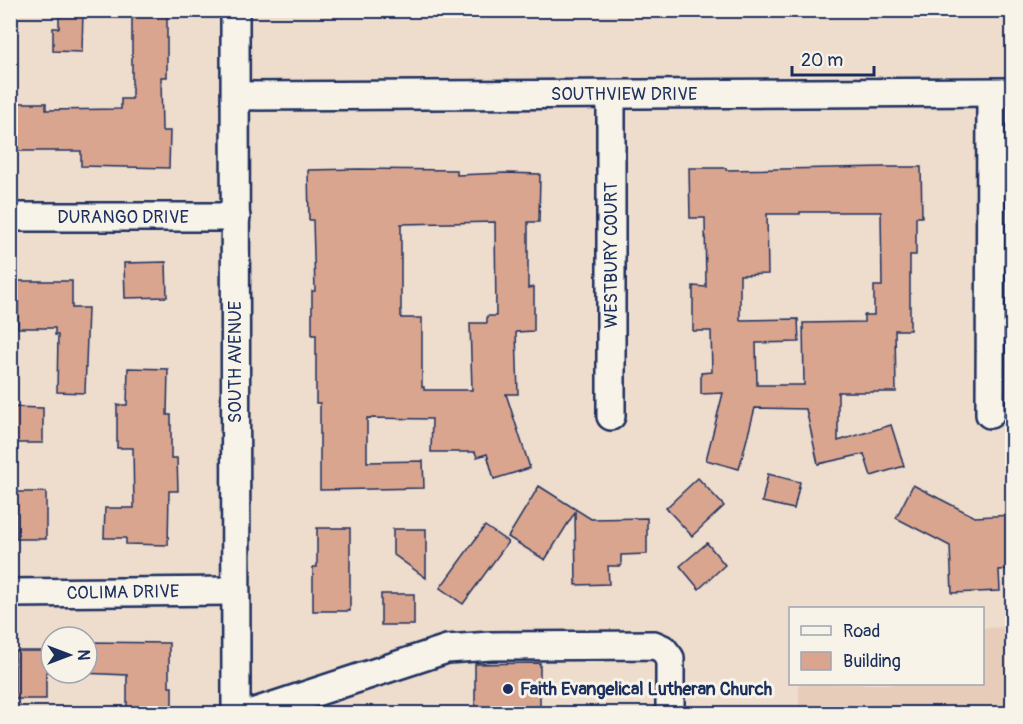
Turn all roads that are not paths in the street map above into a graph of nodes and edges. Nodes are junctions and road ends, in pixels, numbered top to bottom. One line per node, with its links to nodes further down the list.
1 (235, 10): 4 (street, SOUTH AVENUE)
2 (1002, 92): 3 (street, SOUTHVIEW DRIVE); 7 (street)
3 (611, 95): 4 (street, SOUTHVIEW DRIVE); 8 (street, WESTBURY COURT)
4 (236, 96): 6 (street, SOUTH AVENUE)
5 (10, 217): 6 (street, DURANGO DRIVE)
6 (236, 217): 9 (street, SOUTH AVENUE)
7 (990, 414)
8 (611, 416)
9 (235, 591): 10 (street, COLIMA DRIVE); 11 (street, SOUTH AVENUE)
10 (10, 593)
11 (236, 714)
12 (249, 714): 13 (street)
13 (670, 714)

